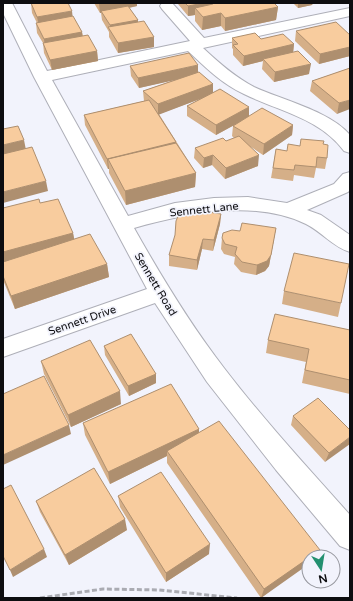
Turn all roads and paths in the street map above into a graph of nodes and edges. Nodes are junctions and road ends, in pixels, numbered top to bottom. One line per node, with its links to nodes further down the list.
1 (5, 3): 5 (street, Sennett Road)
2 (168, 6): 4 (street)
3 (350, 12): 4 (street)
4 (197, 45): 5 (street); 6 (street)
5 (42, 77): 9 (street, Sennett Road)
6 (350, 147)
7 (350, 178): 8 (street)
8 (289, 210): 9 (street, Sennett Lane); 10 (street, Sennett Lane)
9 (122, 224): 11 (street, Sennett Road)
10 (350, 245)
11 (160, 293): 12 (street, Sennett Drive); 13 (street, Sennett Road)
12 (3, 348)
13 (350, 536)
14 (40, 598): 15 (path)
15 (237, 598)

